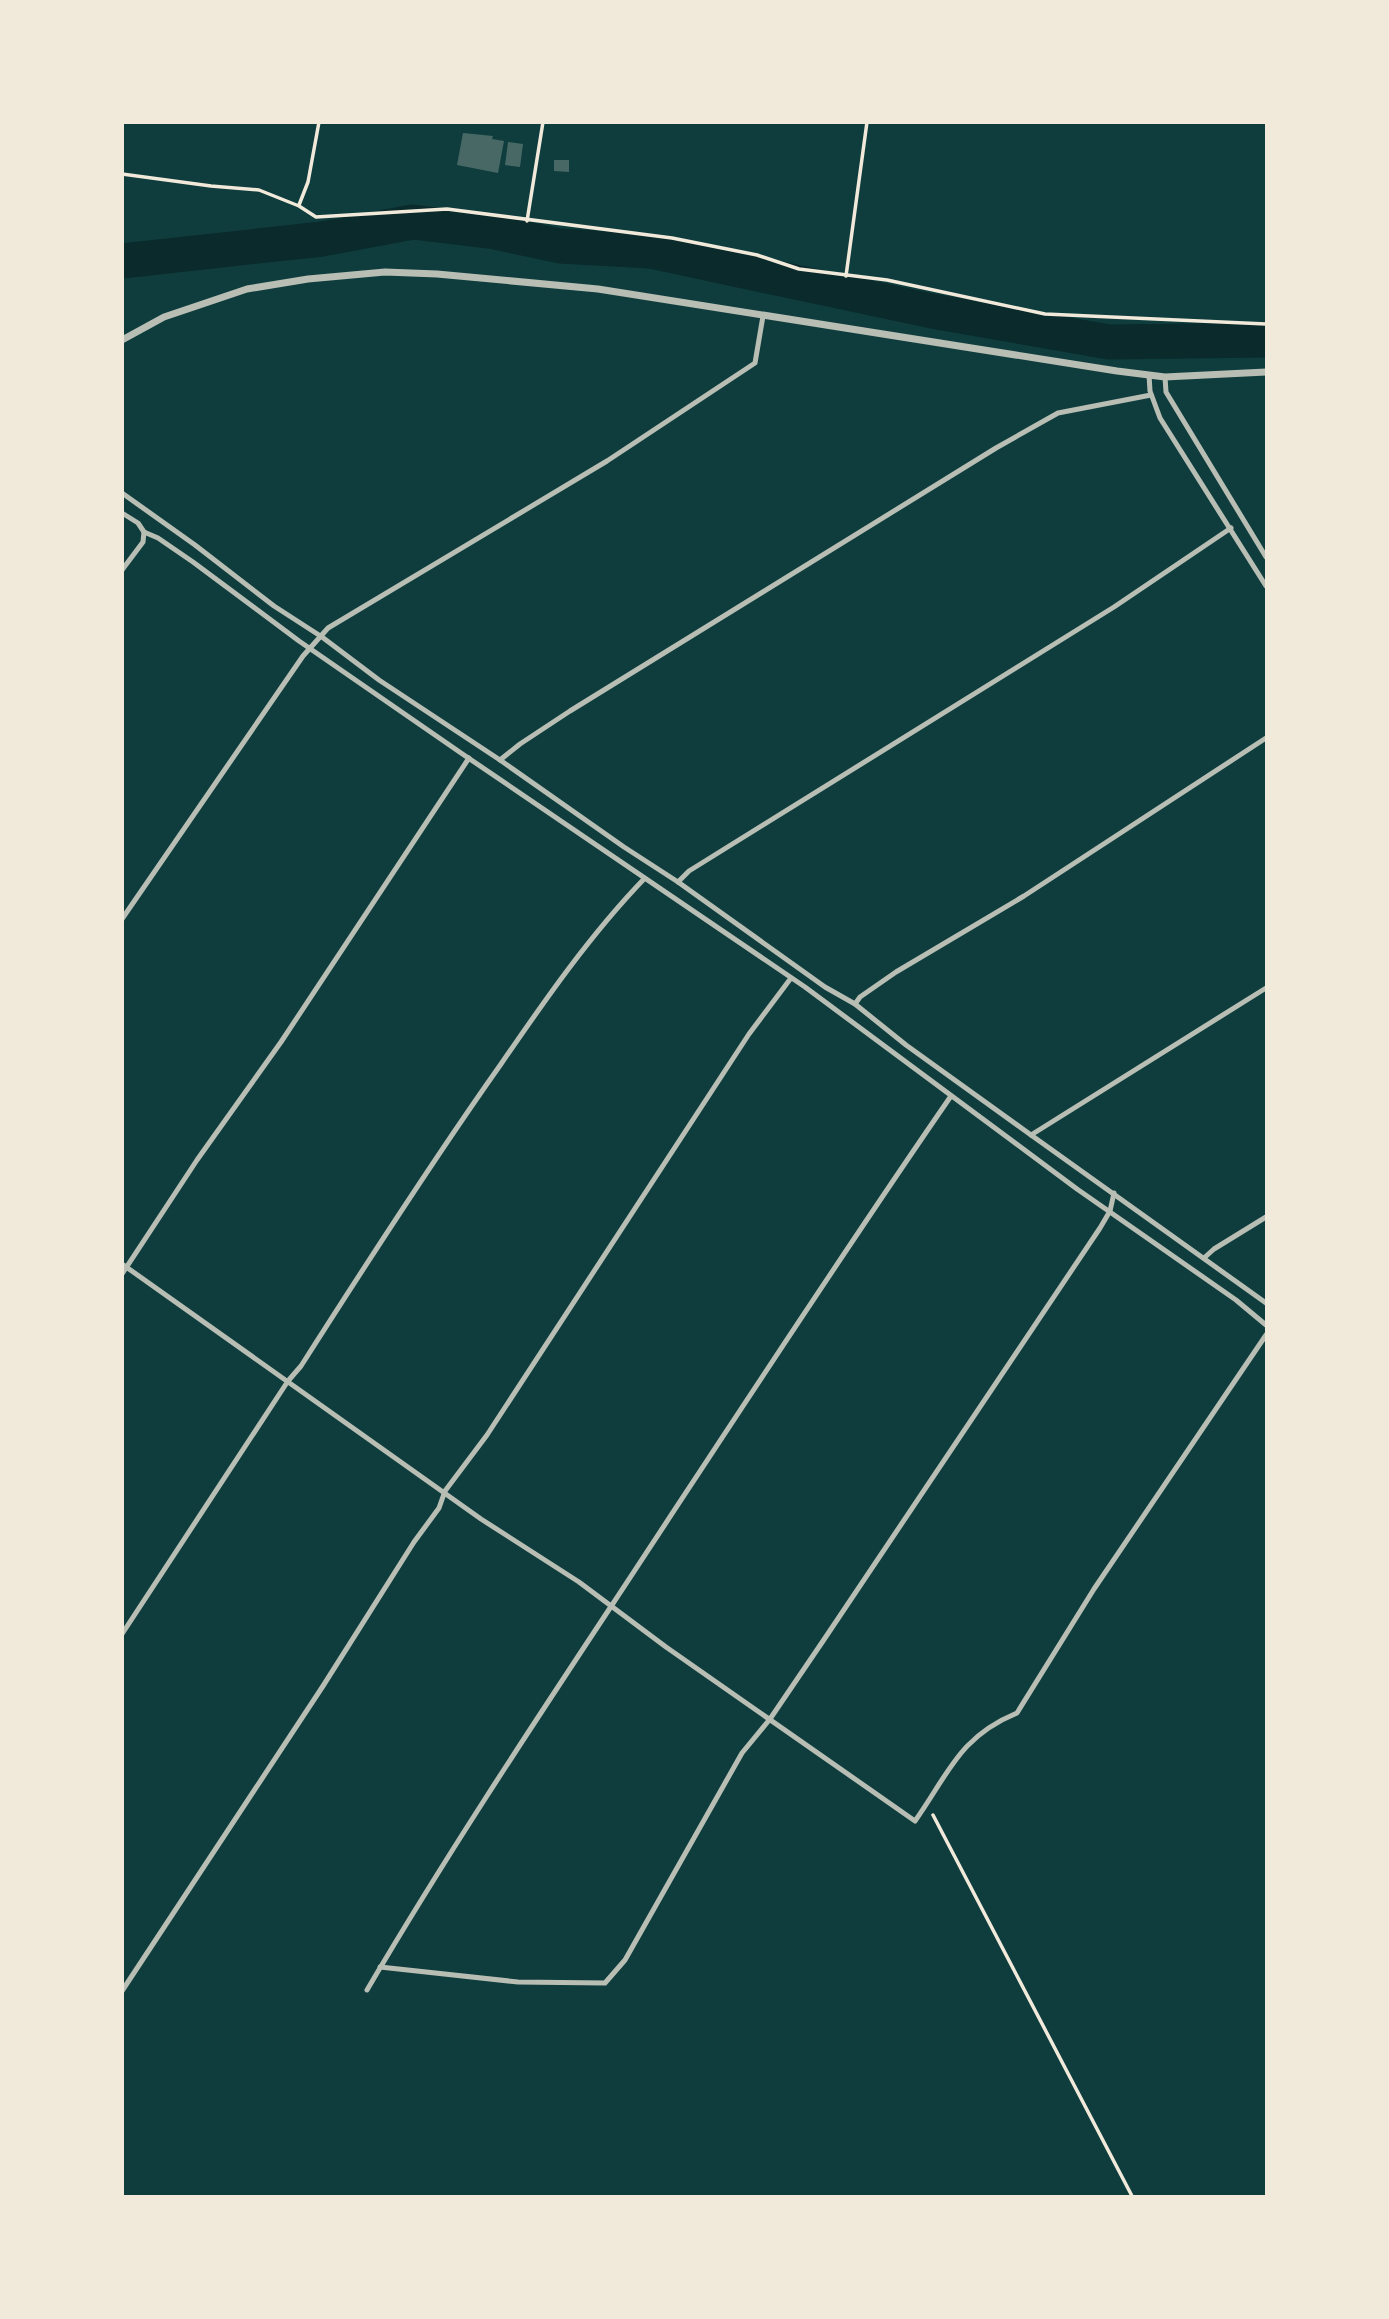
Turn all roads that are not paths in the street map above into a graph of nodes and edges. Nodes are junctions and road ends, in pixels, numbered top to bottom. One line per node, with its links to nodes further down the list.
1 (763, 316): 2 (street); 4 (street); 14 (lane)
2 (122, 340)
3 (1266, 372): 5 (street)
4 (1149, 375): 5 (street); 6 (lane)
5 (1166, 377): 11 (lane)
6 (1151, 394): 9 (lane); 18 (lane)
7 (122, 493): 14 (lane)
8 (122, 513): 10 (lane)
9 (1231, 528): 13 (lane); 20 (lane)
10 (144, 533): 12 (lane); 15 (lane)
11 (1266, 555)
12 (122, 570)
13 (1266, 586)
14 (322, 637): 15 (lane); 18 (lane)
15 (311, 648): 17 (lane); 21 (lane)
16 (1266, 738): 24 (lane)
17 (469, 758): 19 (lane); 31 (lane)
18 (500, 760): 20 (lane)
19 (644, 879): 22 (lane); 36 (lane)
20 (678, 882): 24 (lane)
21 (122, 919)
22 (791, 978): 25 (lane); 37 (lane)
23 (1266, 988): 26 (lane)
24 (855, 1004): 26 (lane)
25 (951, 1096): 28 (lane); 38 (lane)
26 (1031, 1135): 27 (lane)
27 (1114, 1193): 28 (lane); 30 (lane)
28 (1111, 1211): 34 (lane); 40 (lane)
29 (1266, 1217): 30 (lane)
30 (1204, 1258): 33 (lane)
31 (125, 1265): 32 (lane); 36 (lane)
32 (122, 1274)
33 (1266, 1303)
34 (1266, 1325)
35 (1266, 1335): 40 (lane)
36 (288, 1381): 37 (lane); 39 (lane)
37 (445, 1492): 38 (lane); 43 (lane)
38 (611, 1606): 40 (lane); 41 (lane)
39 (122, 1634)
40 (770, 1718): 41 (lane)
41 (380, 1967): 42 (lane)
42 (367, 1990)
43 (122, 1991)

